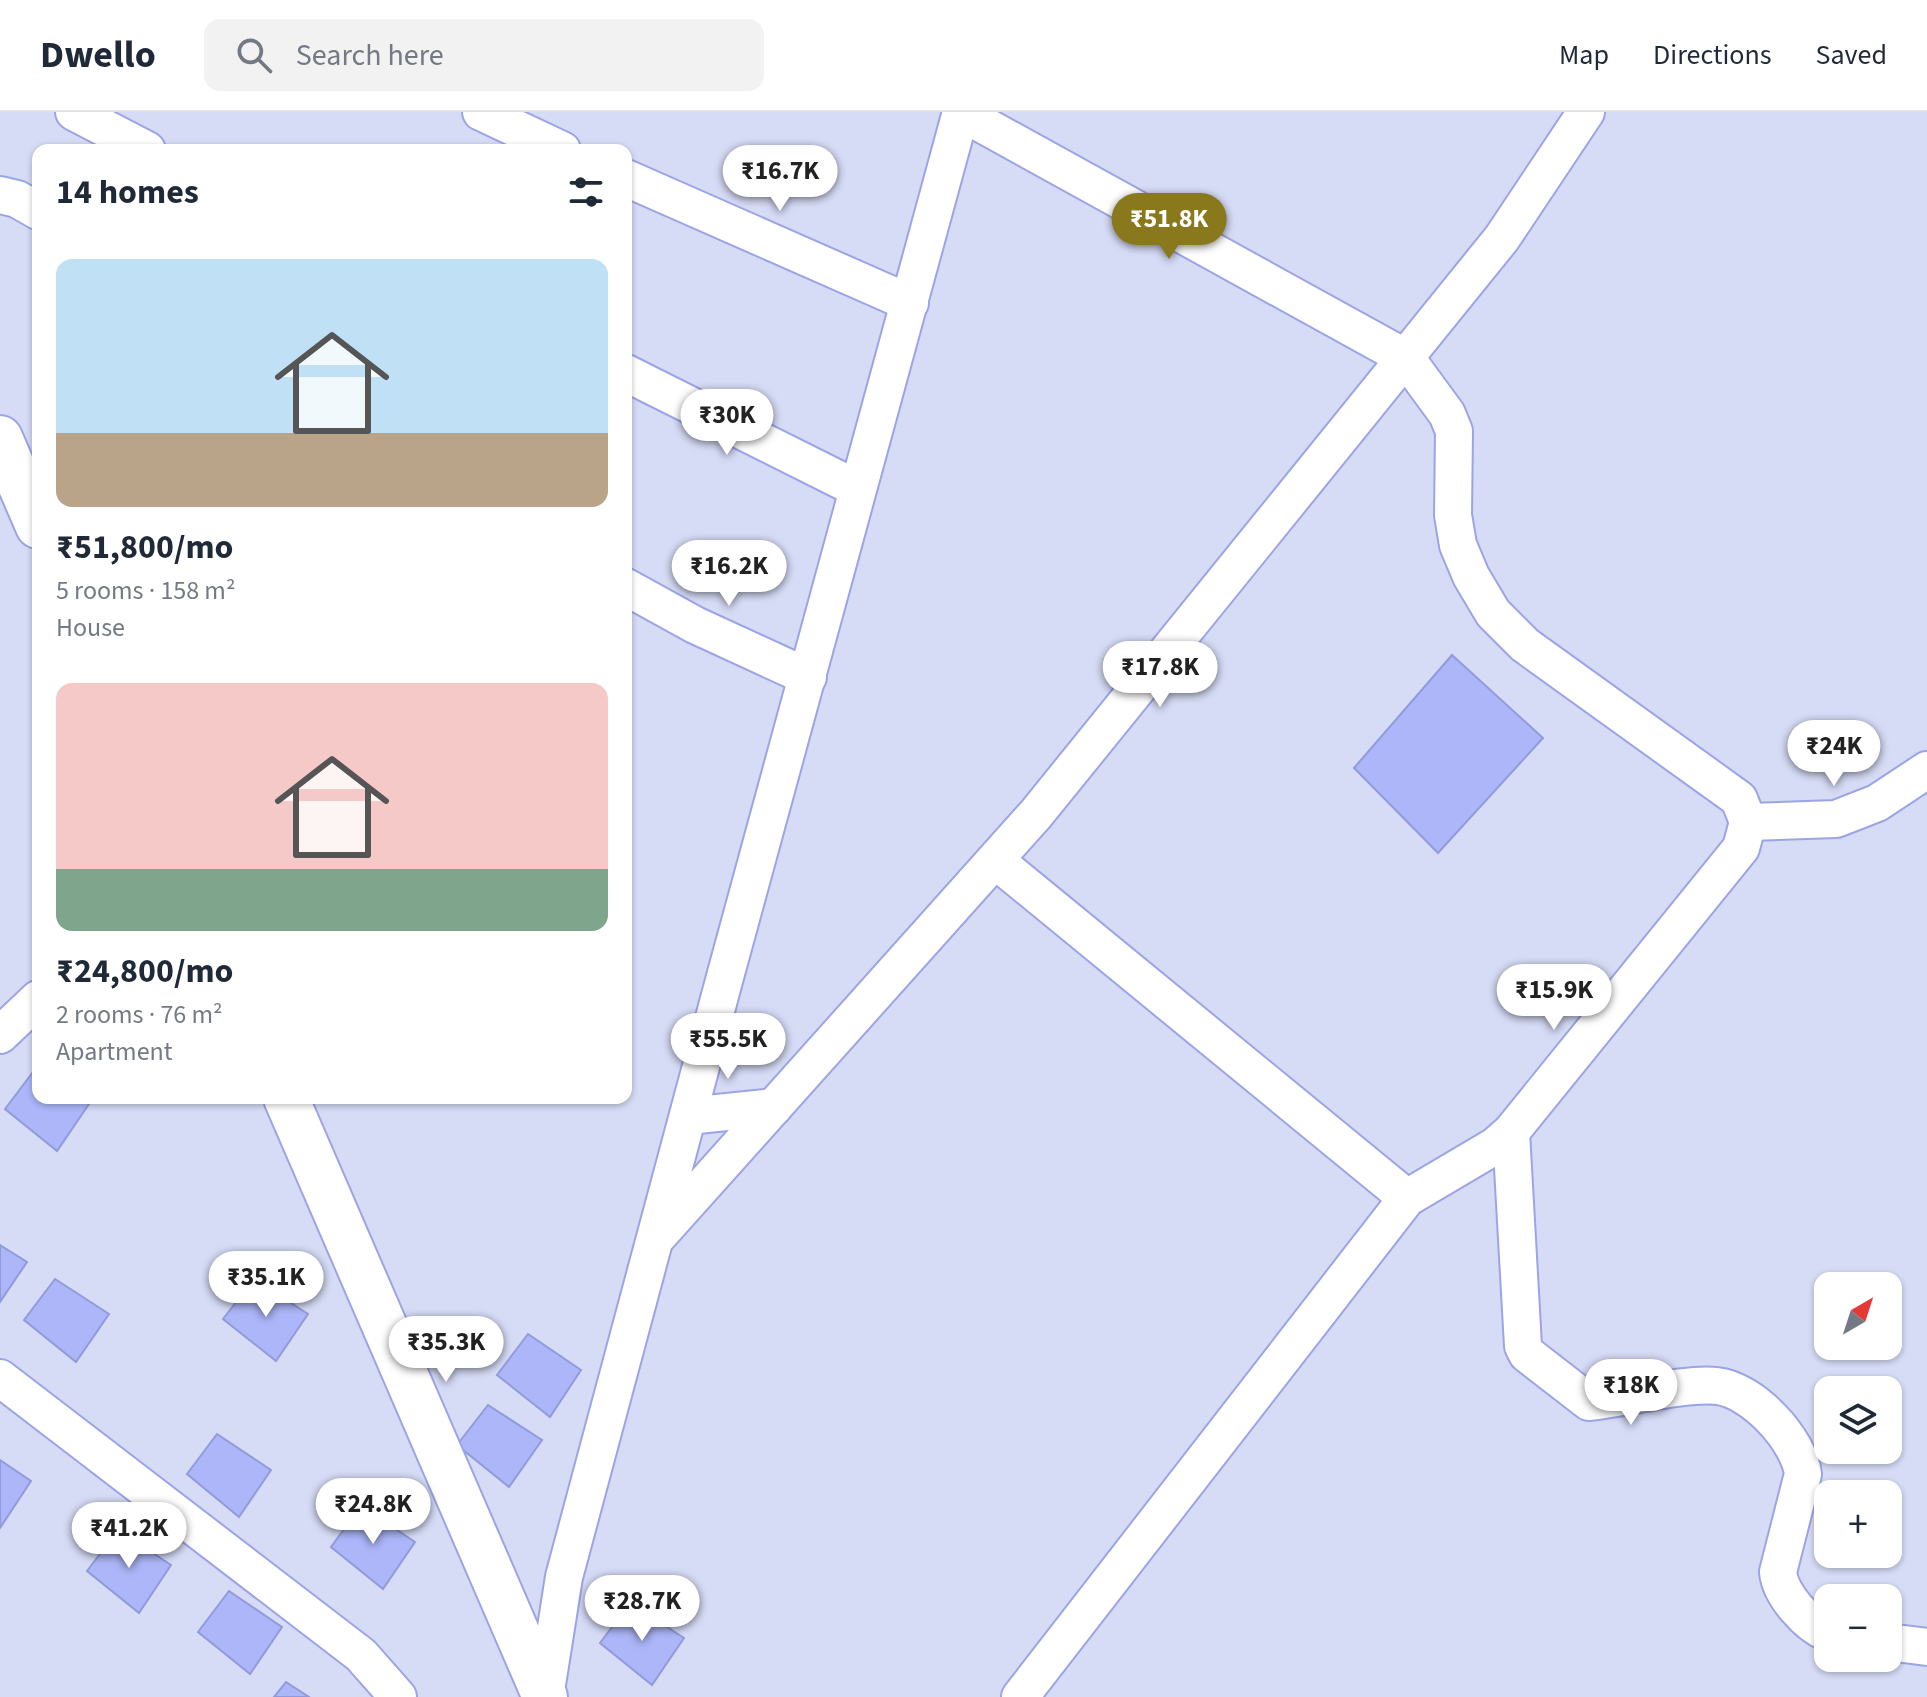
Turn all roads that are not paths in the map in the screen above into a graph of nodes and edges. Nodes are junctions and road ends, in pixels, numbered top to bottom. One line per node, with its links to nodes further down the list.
1 (74, 112): 6 (street)
2 (481, 112): 5 (street)
3 (961, 112): 11 (street); 12 (street)
4 (1586, 112): 12 (street)
5 (529, 122): 7 (street)
6 (135, 144)
7 (555, 144)
8 (632, 181): 11 (street)
9 (0, 195): 10 (street)
10 (32, 208)
11 (910, 303): 15 (street)
12 (1406, 358): 20 (street); 21 (street)
13 (632, 376): 15 (street)
14 (0, 438): 16 (street)
15 (856, 488): 18 (street)
16 (32, 512)
17 (632, 590): 18 (street)
18 (808, 677): 26 (street)
19 (1927, 770): 20 (street)
20 (1748, 822): 27 (street)
21 (995, 860): 25 (street); 28 (street)
22 (32, 1005): 23 (street)
23 (0, 1035)
24 (289, 1104): 35 (street)
25 (774, 1107): 26 (street); 29 (street)
26 (688, 1116): 29 (street)
27 (1511, 1132): 28 (street); 31 (street)
28 (1407, 1198): 36 (street)
29 (653, 1242): 35 (street)
30 (0, 1378): 34 (street)
31 (1814, 1626)
32 (1902, 1644): 33 (street)
33 (1927, 1647)
34 (398, 1697)
35 (545, 1697)
36 (1020, 1697)

